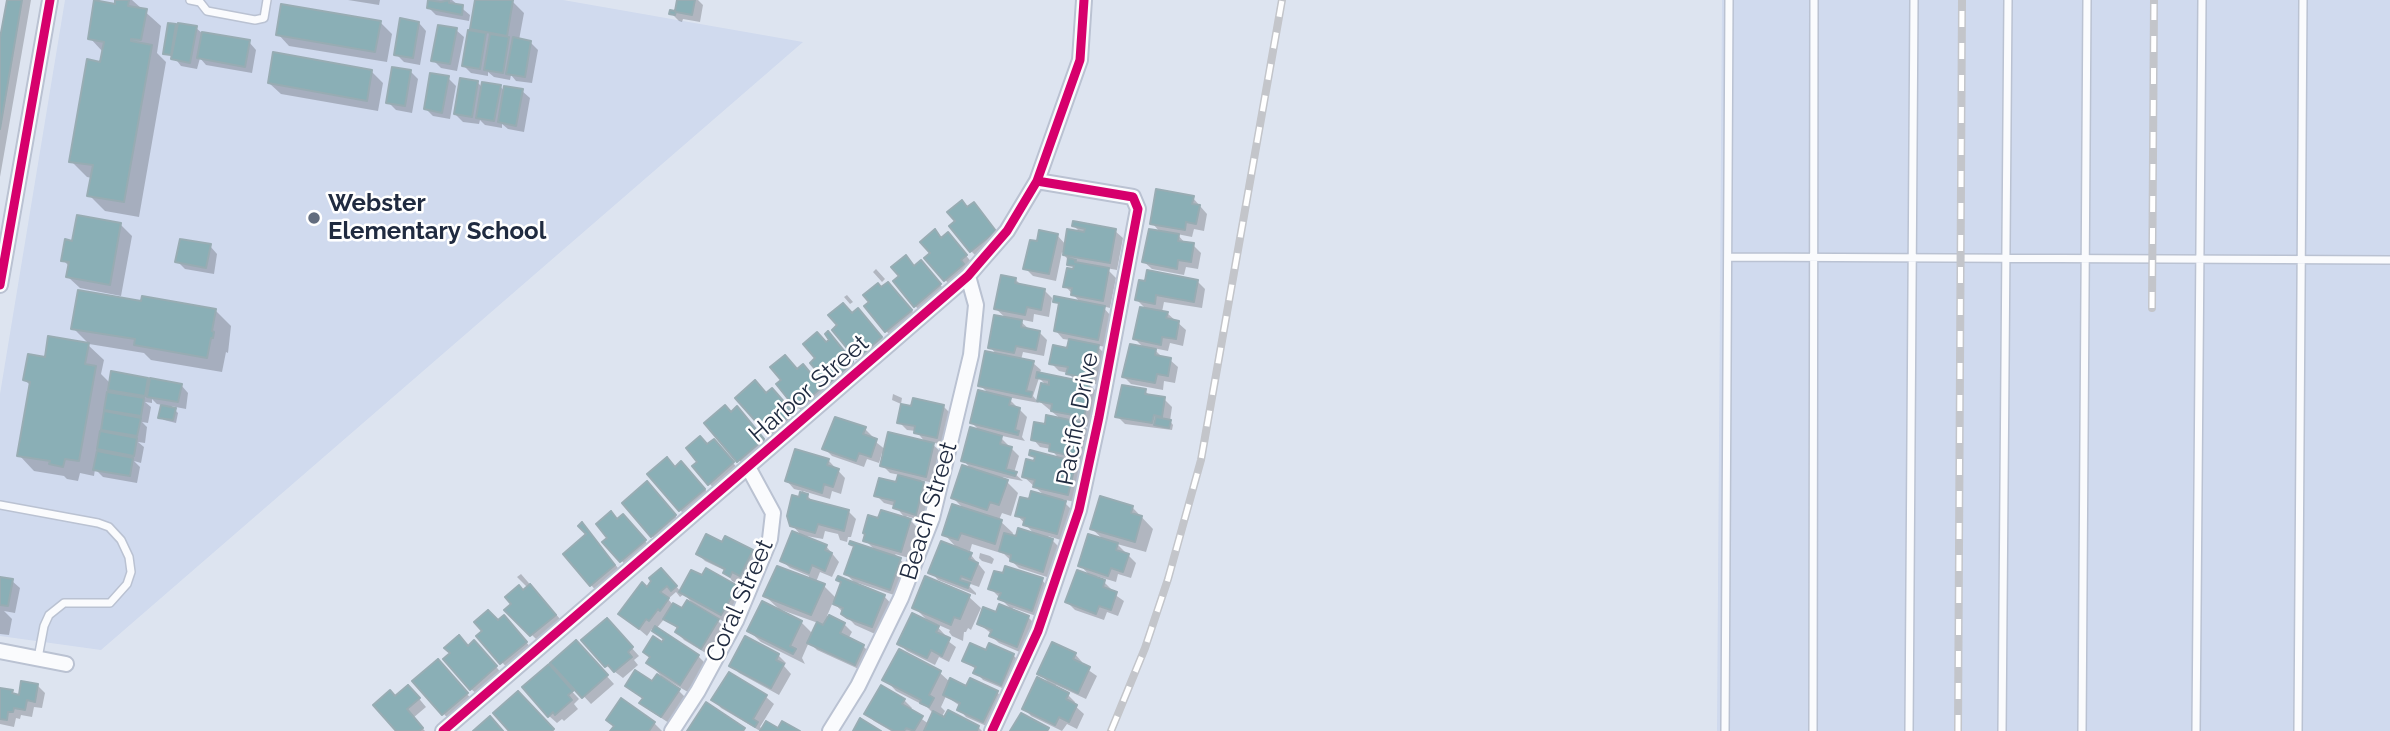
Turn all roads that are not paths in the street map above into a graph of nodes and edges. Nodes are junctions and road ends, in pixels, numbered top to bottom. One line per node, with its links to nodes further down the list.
1 (50, 0): 22 (street)
2 (190, 0): 3 (lane)
3 (267, 0)
4 (1084, 0): 12 (street, Harbor Street)
5 (1729, 0): 13 (lane)
6 (1814, 0): 14 (lane)
7 (1914, 0): 15 (lane)
8 (2008, 0): 16 (lane)
9 (2087, 0): 17 (lane)
10 (2202, 0): 18 (lane)
11 (2303, 0): 19 (lane)
12 (1037, 181): 21 (street, Harbor Street); 31 (street, Pacific Drive)
13 (1728, 257): 14 (lane); 32 (lane)
14 (1814, 258): 15 (lane); 33 (lane)
15 (1911, 259): 16 (lane); 34 (lane)
16 (2006, 260): 17 (lane); 35 (lane)
17 (2084, 260): 18 (lane); 36 (lane)
18 (2199, 260): 19 (lane); 37 (lane)
19 (2301, 260): 20 (lane); 38 (lane)
20 (2390, 260)
21 (968, 276): 23 (street, Harbor Street); 30 (street, Beach Street)
22 (0, 285)
23 (748, 467): 28 (street, Harbor Street); 29 (street, Coral Street)
24 (0, 505): 26 (lane)
25 (0, 651): 26 (street)
26 (38, 659): 27 (street)
27 (66, 664)
28 (443, 731)
29 (672, 731)
30 (830, 731)
31 (992, 731)
32 (1725, 731)
33 (1813, 731)
34 (1909, 731)
35 (2002, 731)
36 (2082, 731)
37 (2196, 731)
38 (2298, 731)

